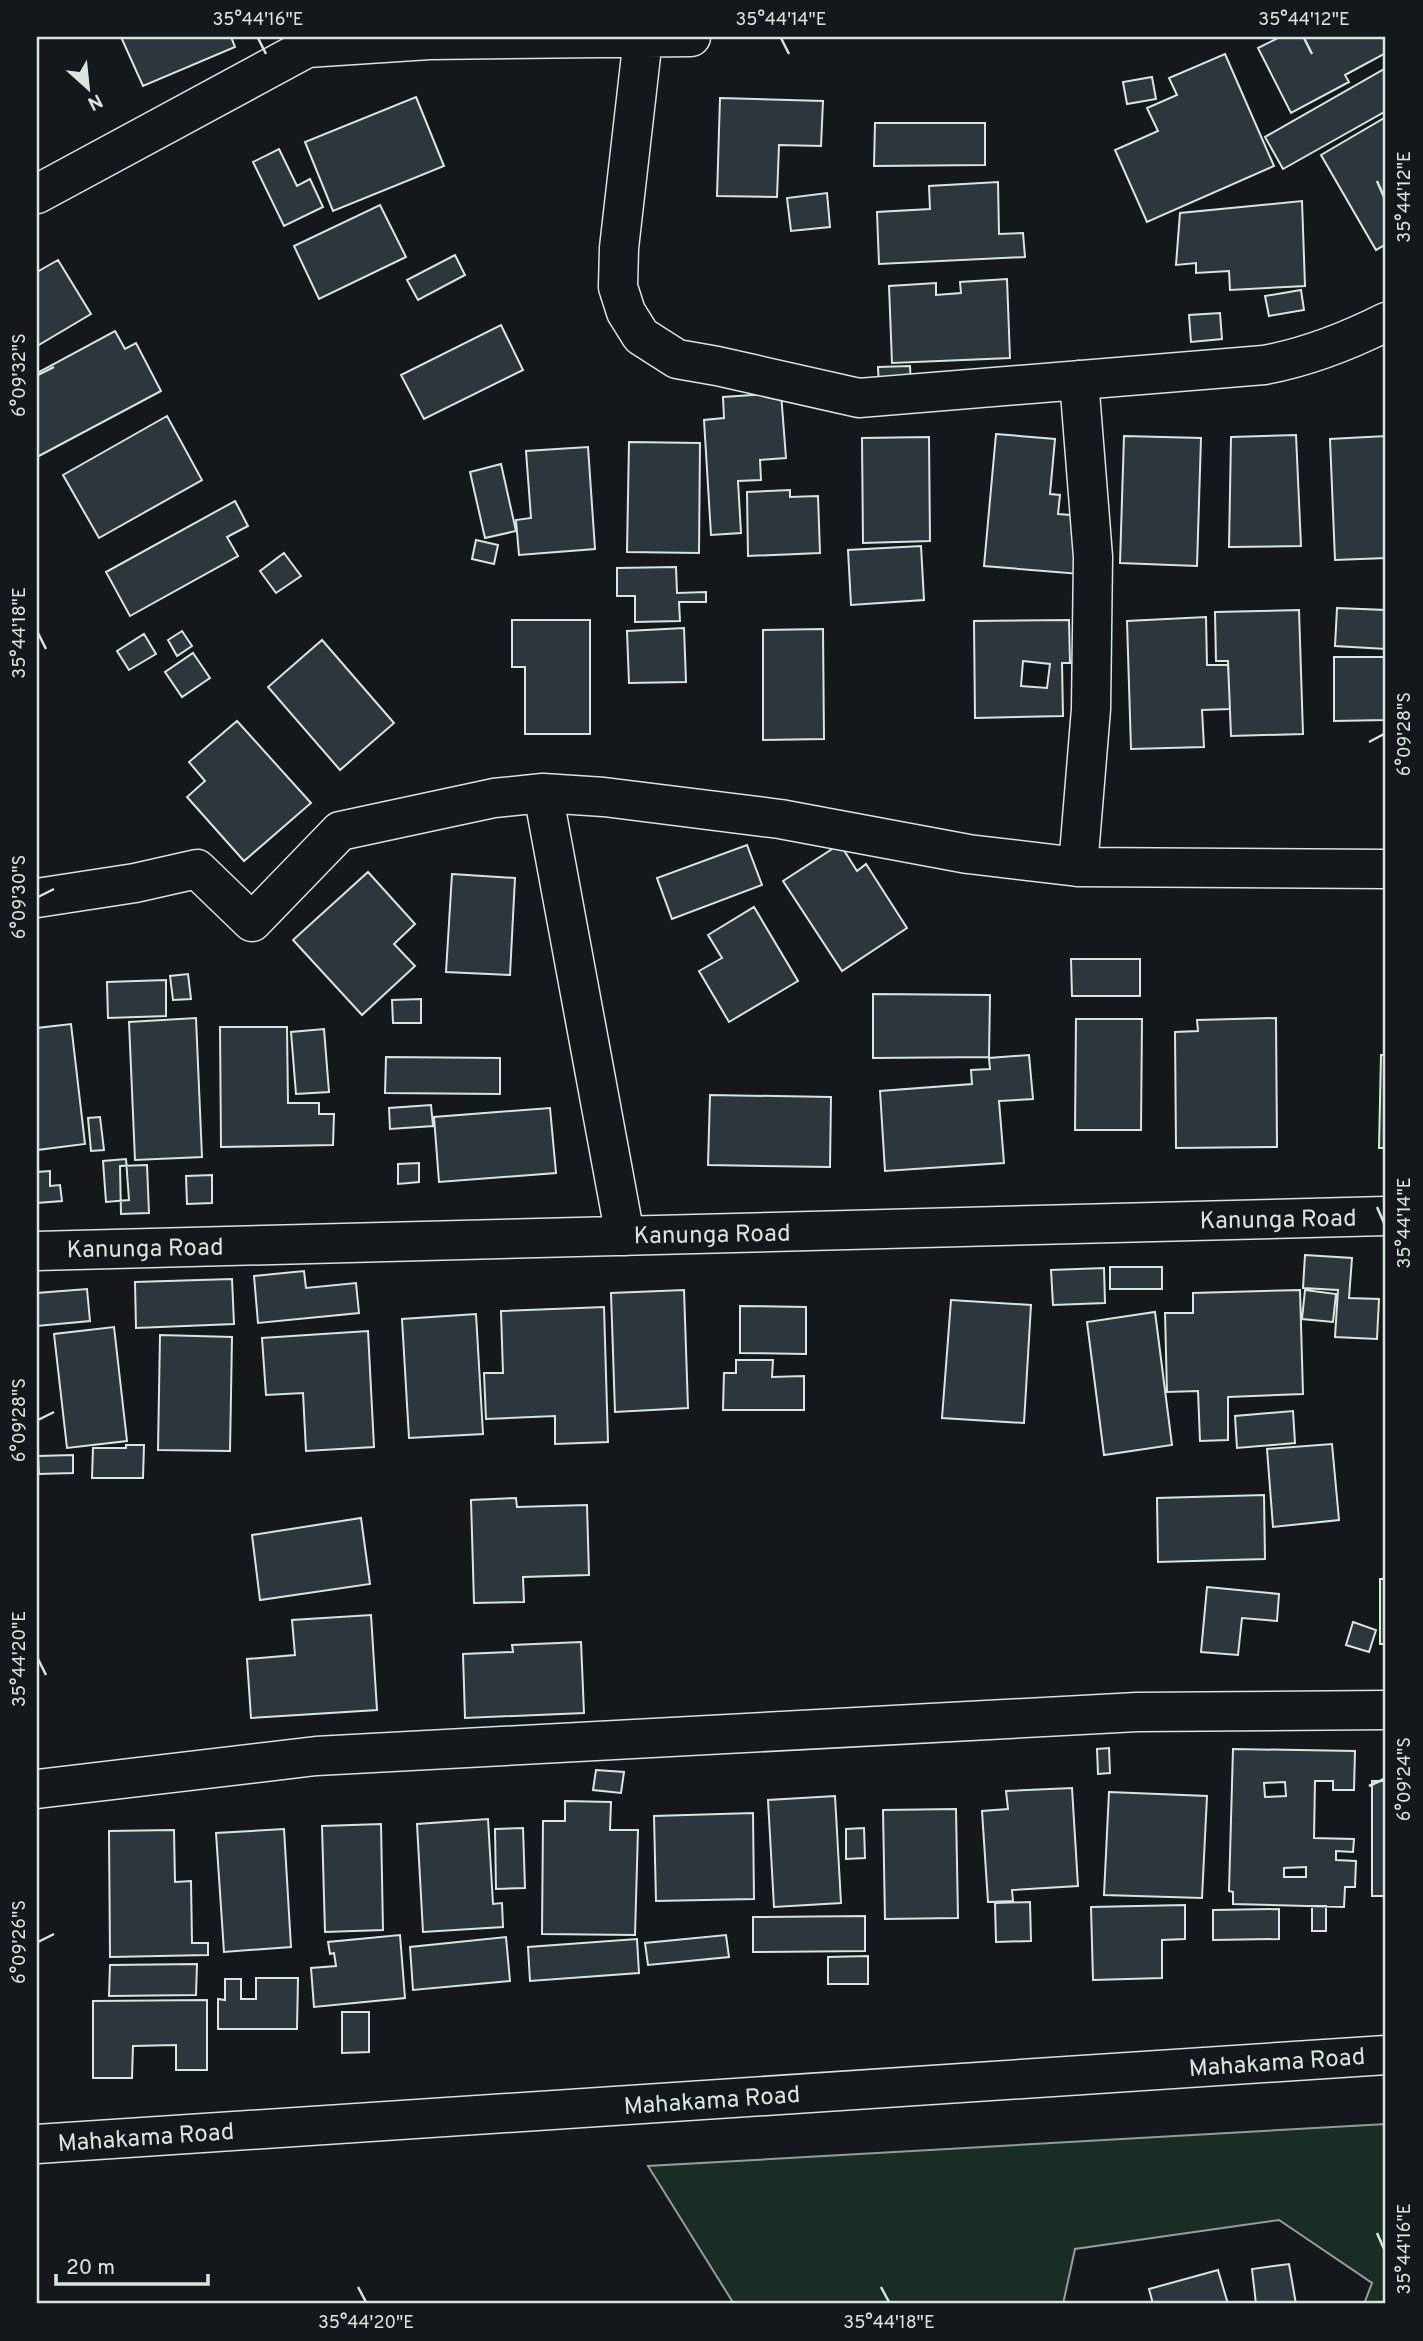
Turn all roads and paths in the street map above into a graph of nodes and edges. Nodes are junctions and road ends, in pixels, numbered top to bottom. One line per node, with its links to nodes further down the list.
1 (691, 37): 2 (street)
2 (643, 38): 3 (street); 6 (street)
3 (310, 42): 4 (street)
4 (37, 194)
5 (1386, 322): 6 (street)
6 (1079, 380): 8 (street)
7 (543, 793): 8 (street); 10 (street); 12 (street)
8 (1078, 867): 9 (street)
9 (1386, 869)
10 (37, 898)
11 (1386, 1216): 12 (street, Kanunga Road)
12 (625, 1236): 13 (street, Kanunga Road)
13 (37, 1251)
14 (1386, 1710): 15 (street)
15 (37, 1789)
16 (1386, 2055): 17 (street, Mahakama Road)
17 (37, 2144)

